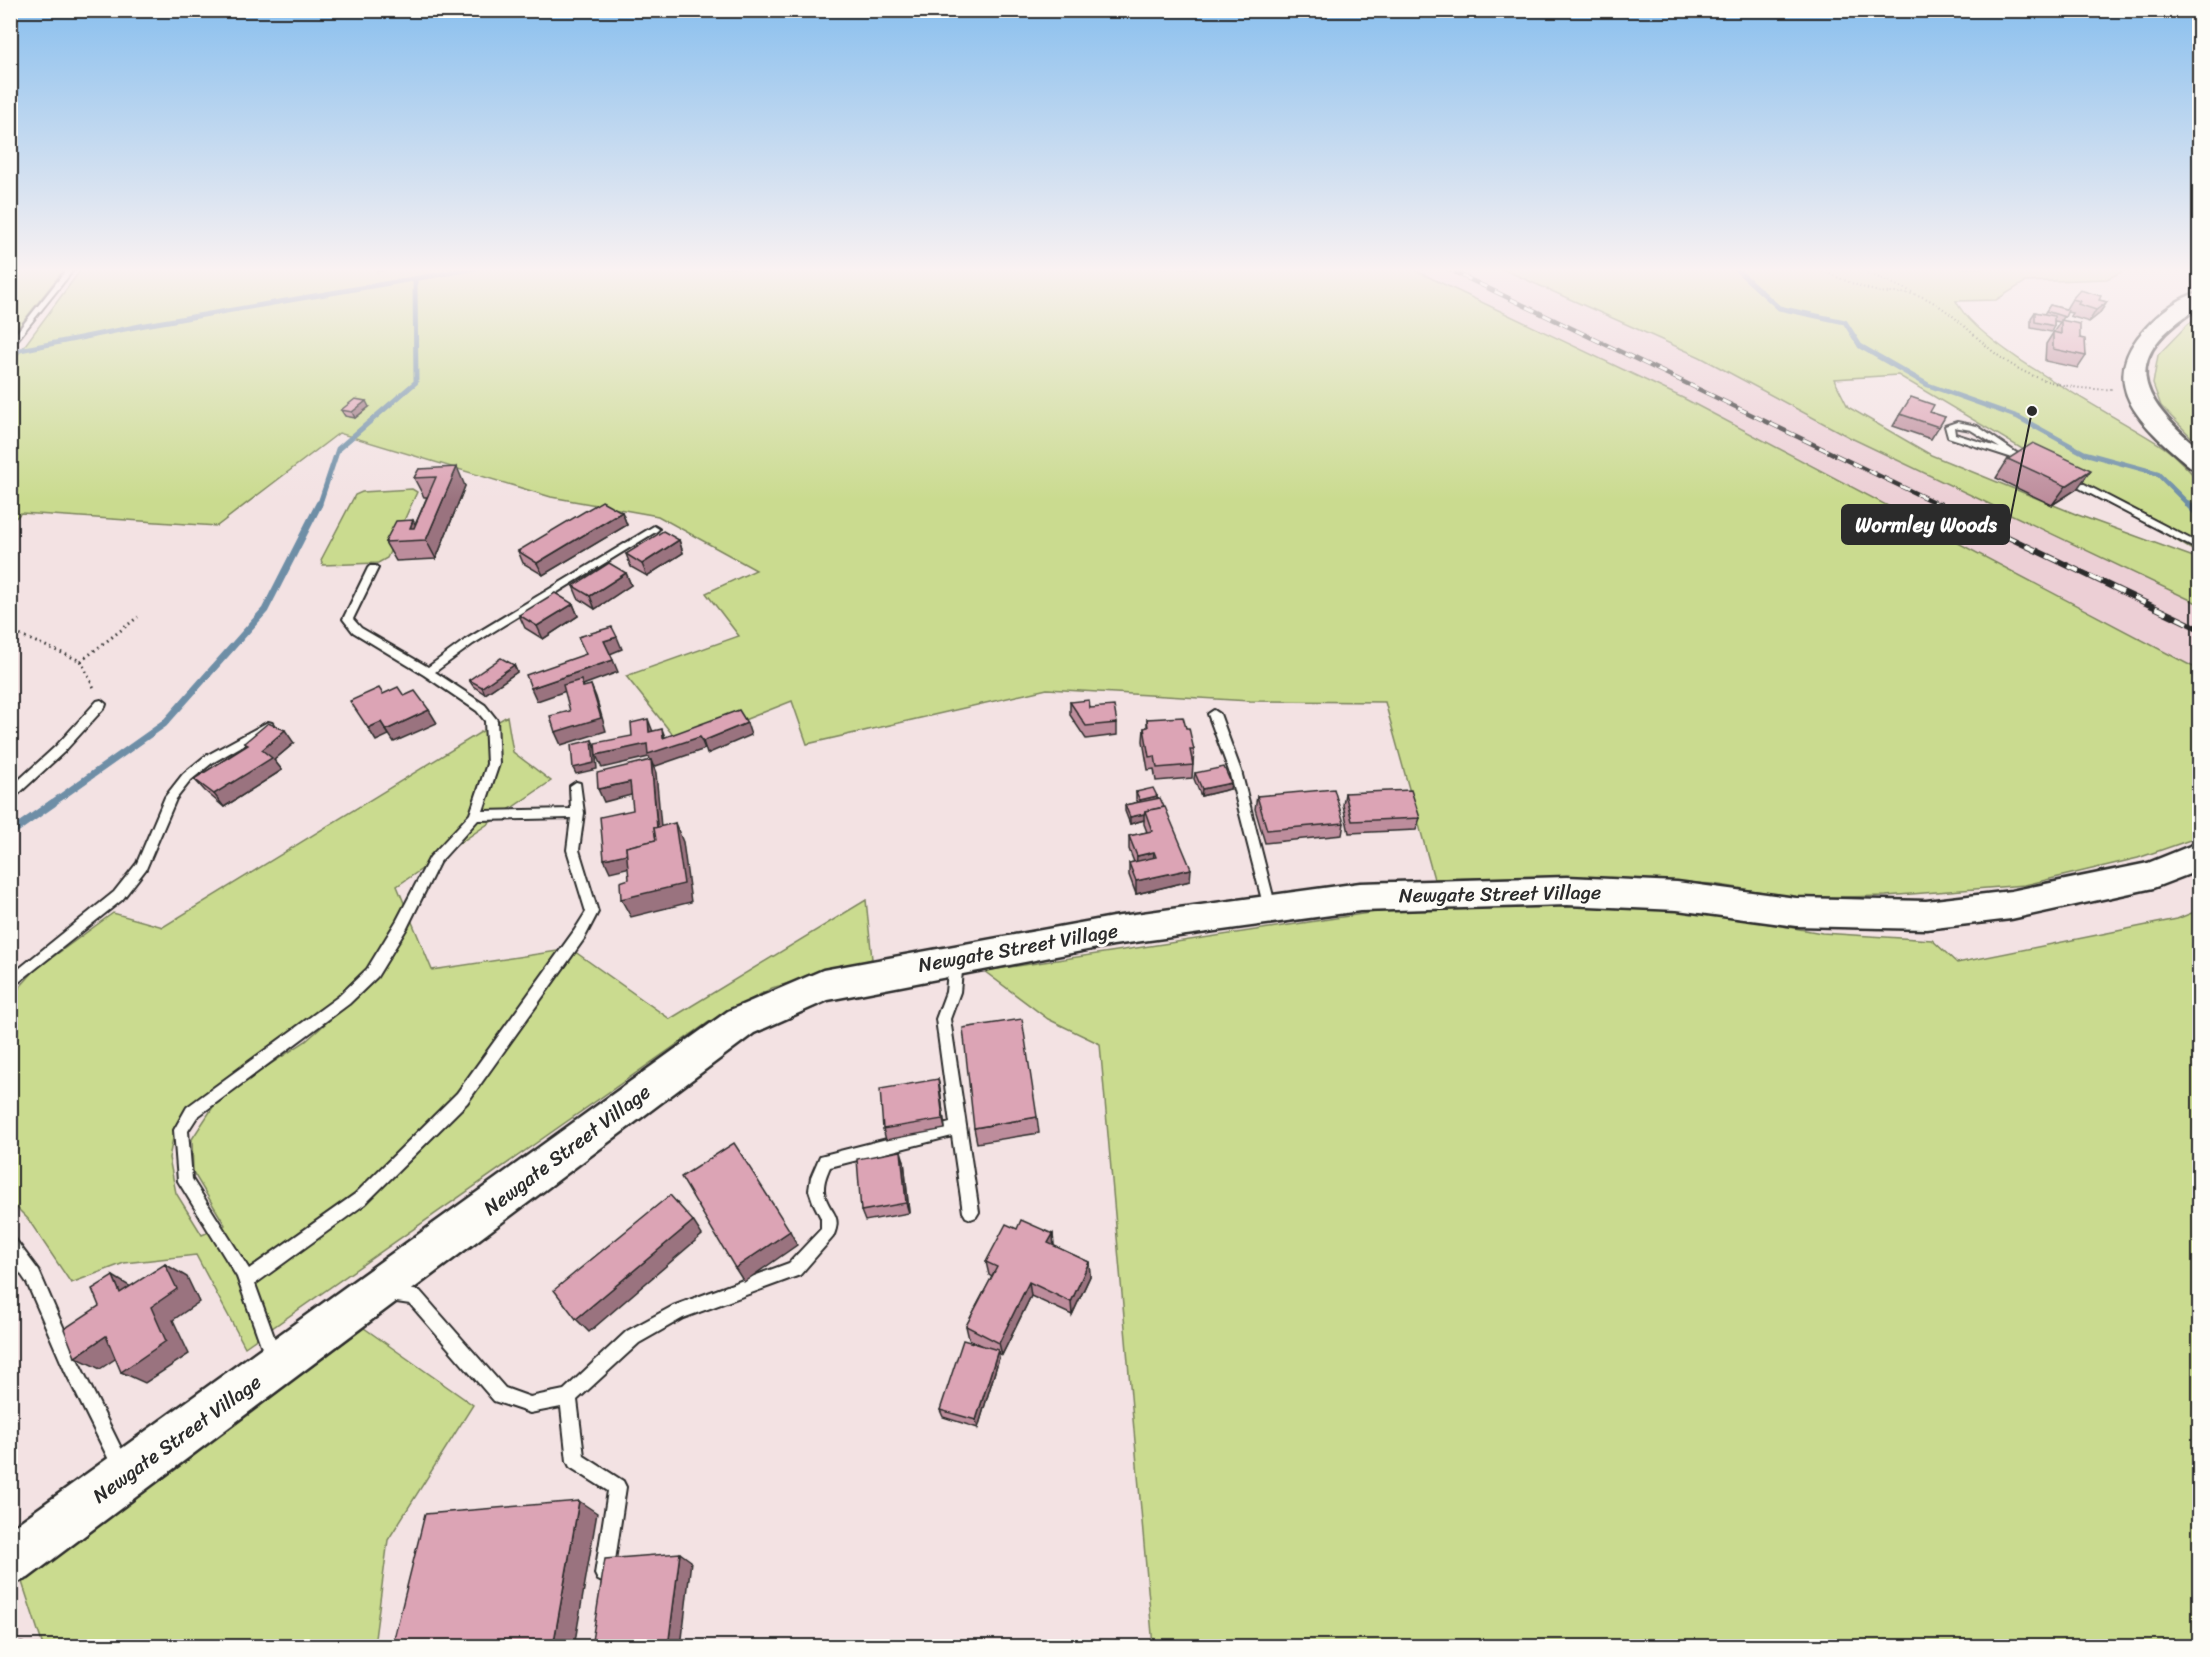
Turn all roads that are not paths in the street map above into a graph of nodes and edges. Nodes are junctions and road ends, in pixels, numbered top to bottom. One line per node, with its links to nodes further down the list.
1 (2145, 345): 3 (street)
2 (2014, 453): 2 (lane); 4 (lane)
3 (2199, 462)
4 (2044, 467)
5 (2054, 471): 7 (lane)
6 (654, 529): 9 (lane)
7 (2199, 548)
8 (373, 568): 9 (lane)
9 (428, 672): 16 (lane)
10 (101, 704): 14 (lane)
11 (1214, 714): 18 (lane)
12 (270, 726): 20 (lane)
13 (576, 786): 15 (lane)
14 (10, 795)
15 (578, 813): 16 (lane); 24 (lane)
16 (475, 816): 24 (lane)
17 (2199, 855): 18 (street, Newgate Street Village)
18 (1270, 908): 19 (street, Newgate Street Village)
19 (957, 958): 21 (lane); 25 (street, Newgate Street Village)
20 (10, 984)
21 (958, 1128): 22 (lane); 27 (lane)
22 (971, 1212)
23 (10, 1244): 28 (lane)
24 (245, 1281): 26 (lane)
25 (375, 1292): 26 (street, Newgate Street Village); 27 (lane)
26 (277, 1366): 28 (street, Newgate Street Village)
27 (568, 1397): 30 (lane)
28 (126, 1477): 29 (street, Newgate Street Village)
29 (10, 1560)
30 (602, 1589)

